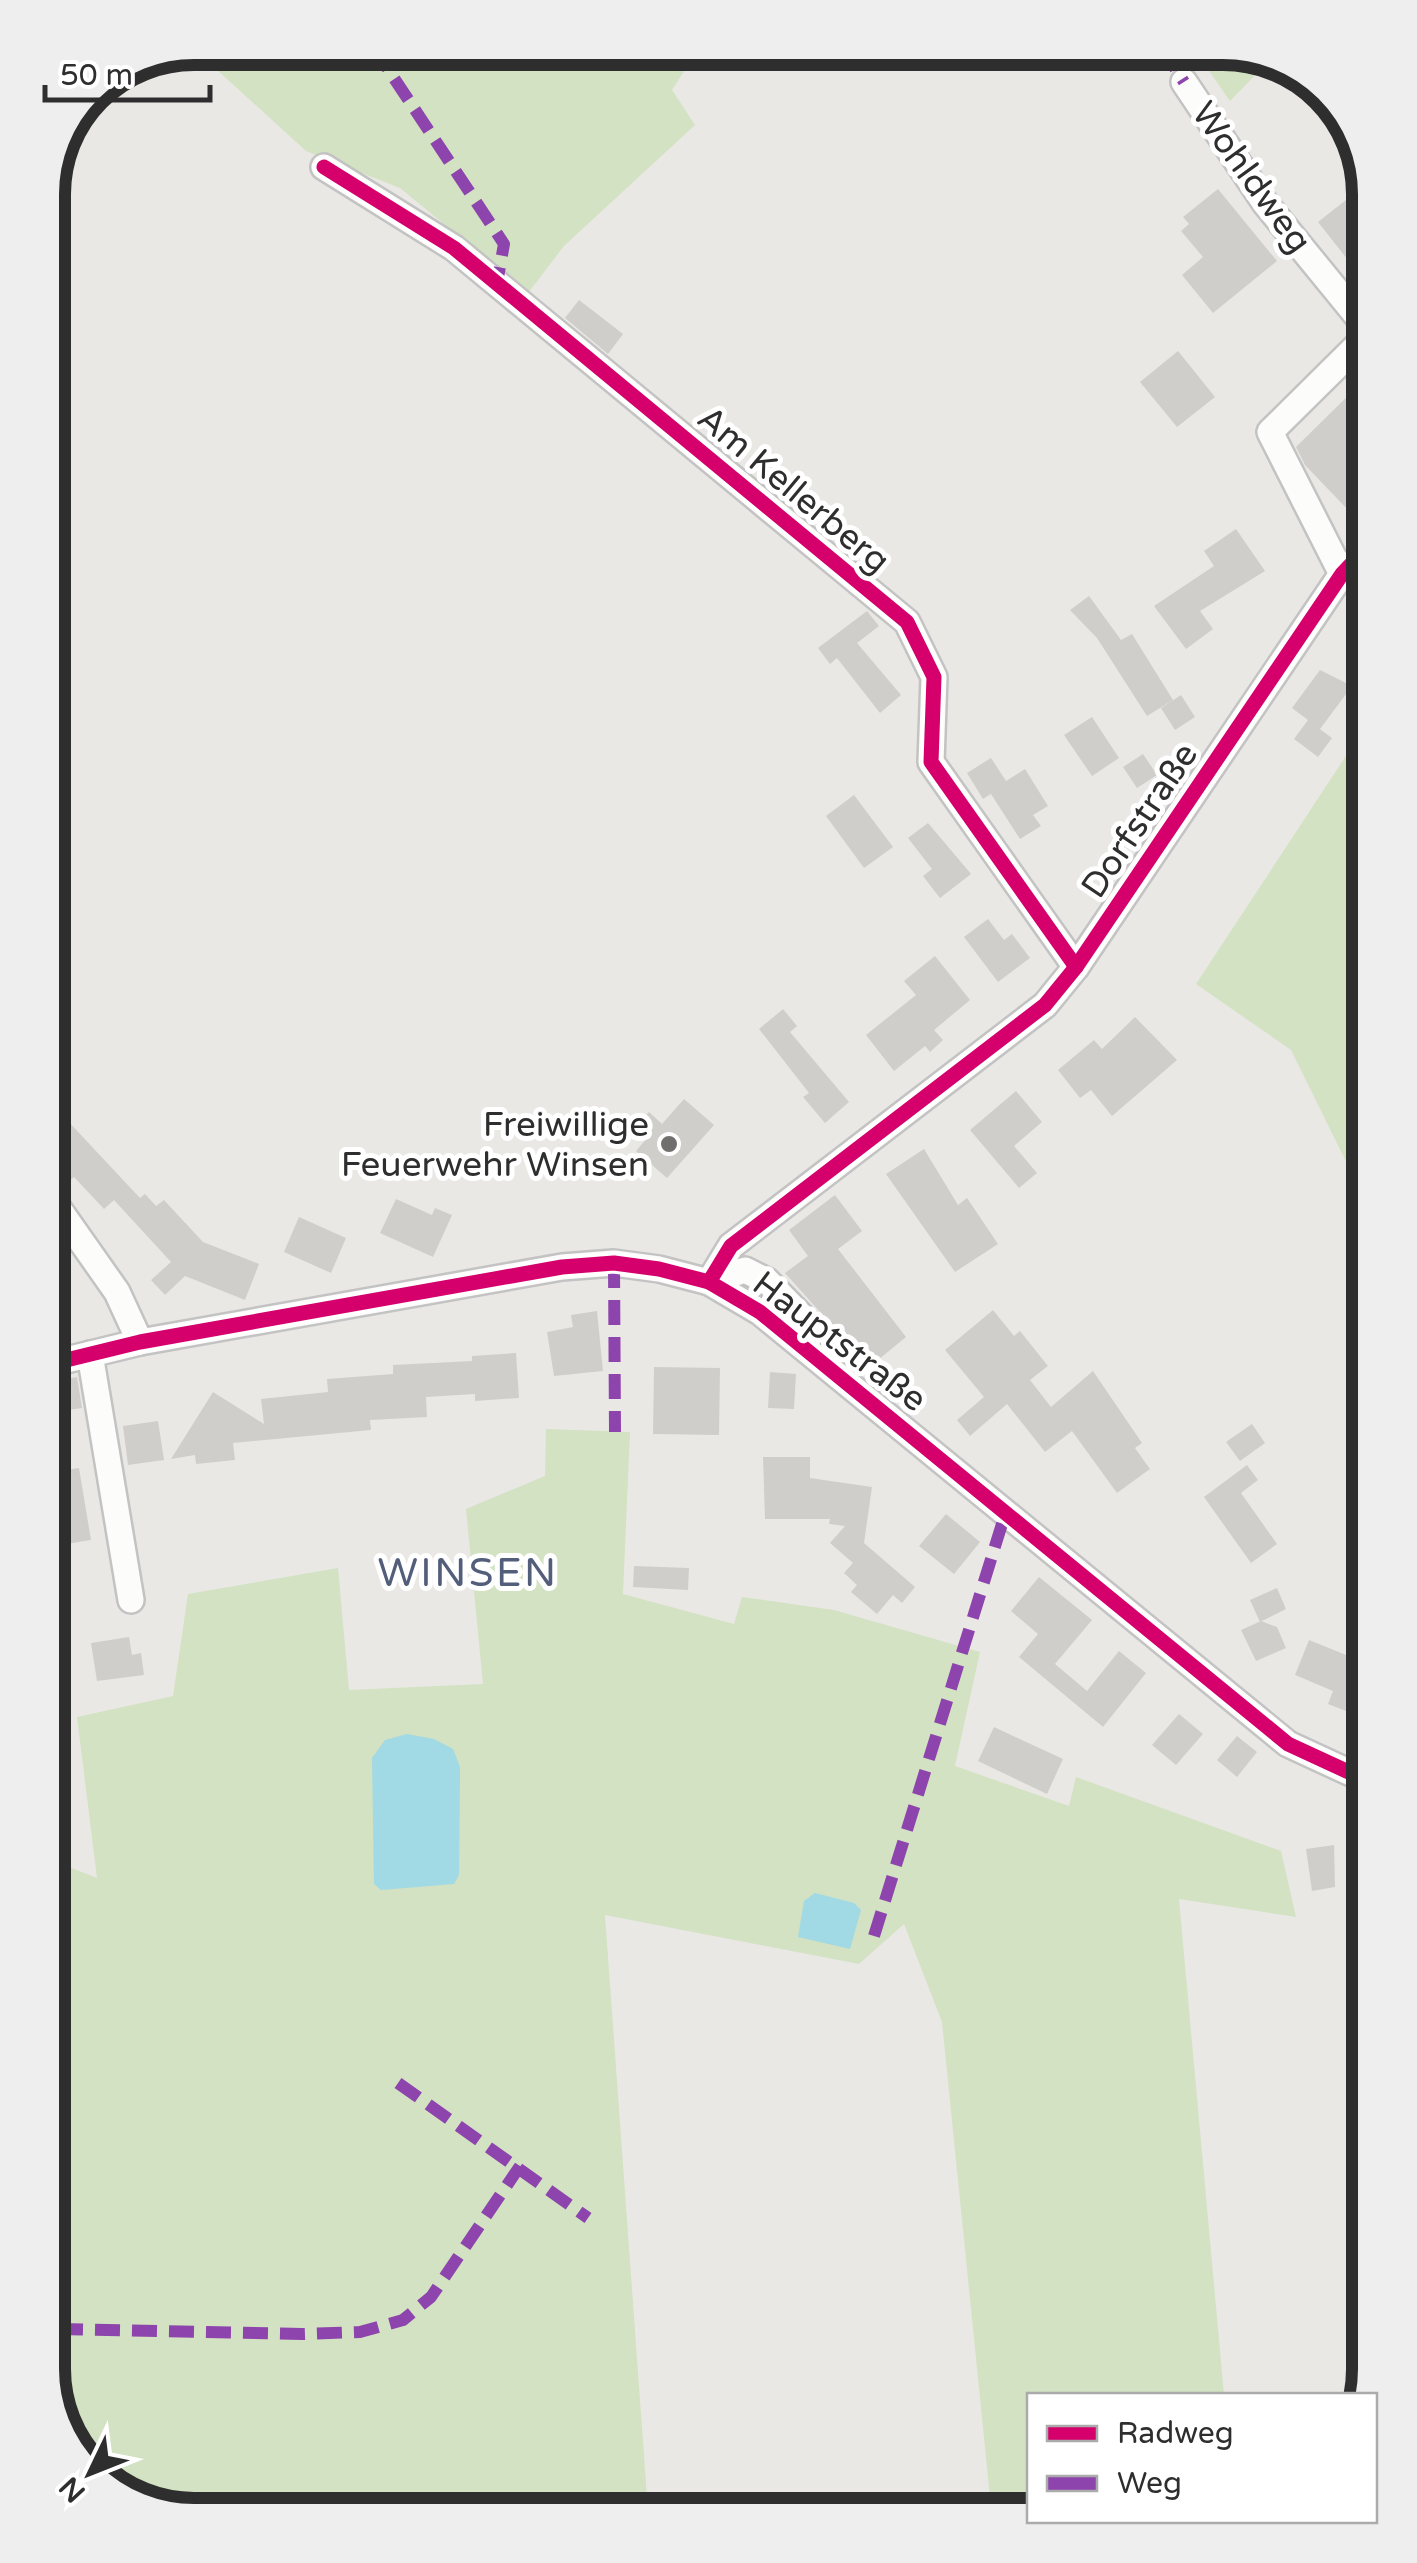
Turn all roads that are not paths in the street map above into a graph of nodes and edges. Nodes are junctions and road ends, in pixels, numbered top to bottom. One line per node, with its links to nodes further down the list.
1 (1184, 82): 3 (street, Wohldweg)
2 (324, 168): 7 (street, Am Kellerberg)
3 (1352, 309)
4 (1352, 351): 6 (street)
5 (1352, 563): 6 (street, Dorfstraße)
6 (1342, 574): 7 (street, Dorfstraße)
7 (1076, 968): 9 (street, Dorfstraße)
8 (65, 1218): 10 (street)
9 (709, 1282): 10 (street, Hauptstraße); 14 (street, Hauptstraße)
10 (140, 1342): 11 (street, Hauptstraße)
11 (90, 1354): 12 (street, Hauptstraße); 13 (street)
12 (65, 1360)
13 (131, 1600)
14 (1352, 1774)

